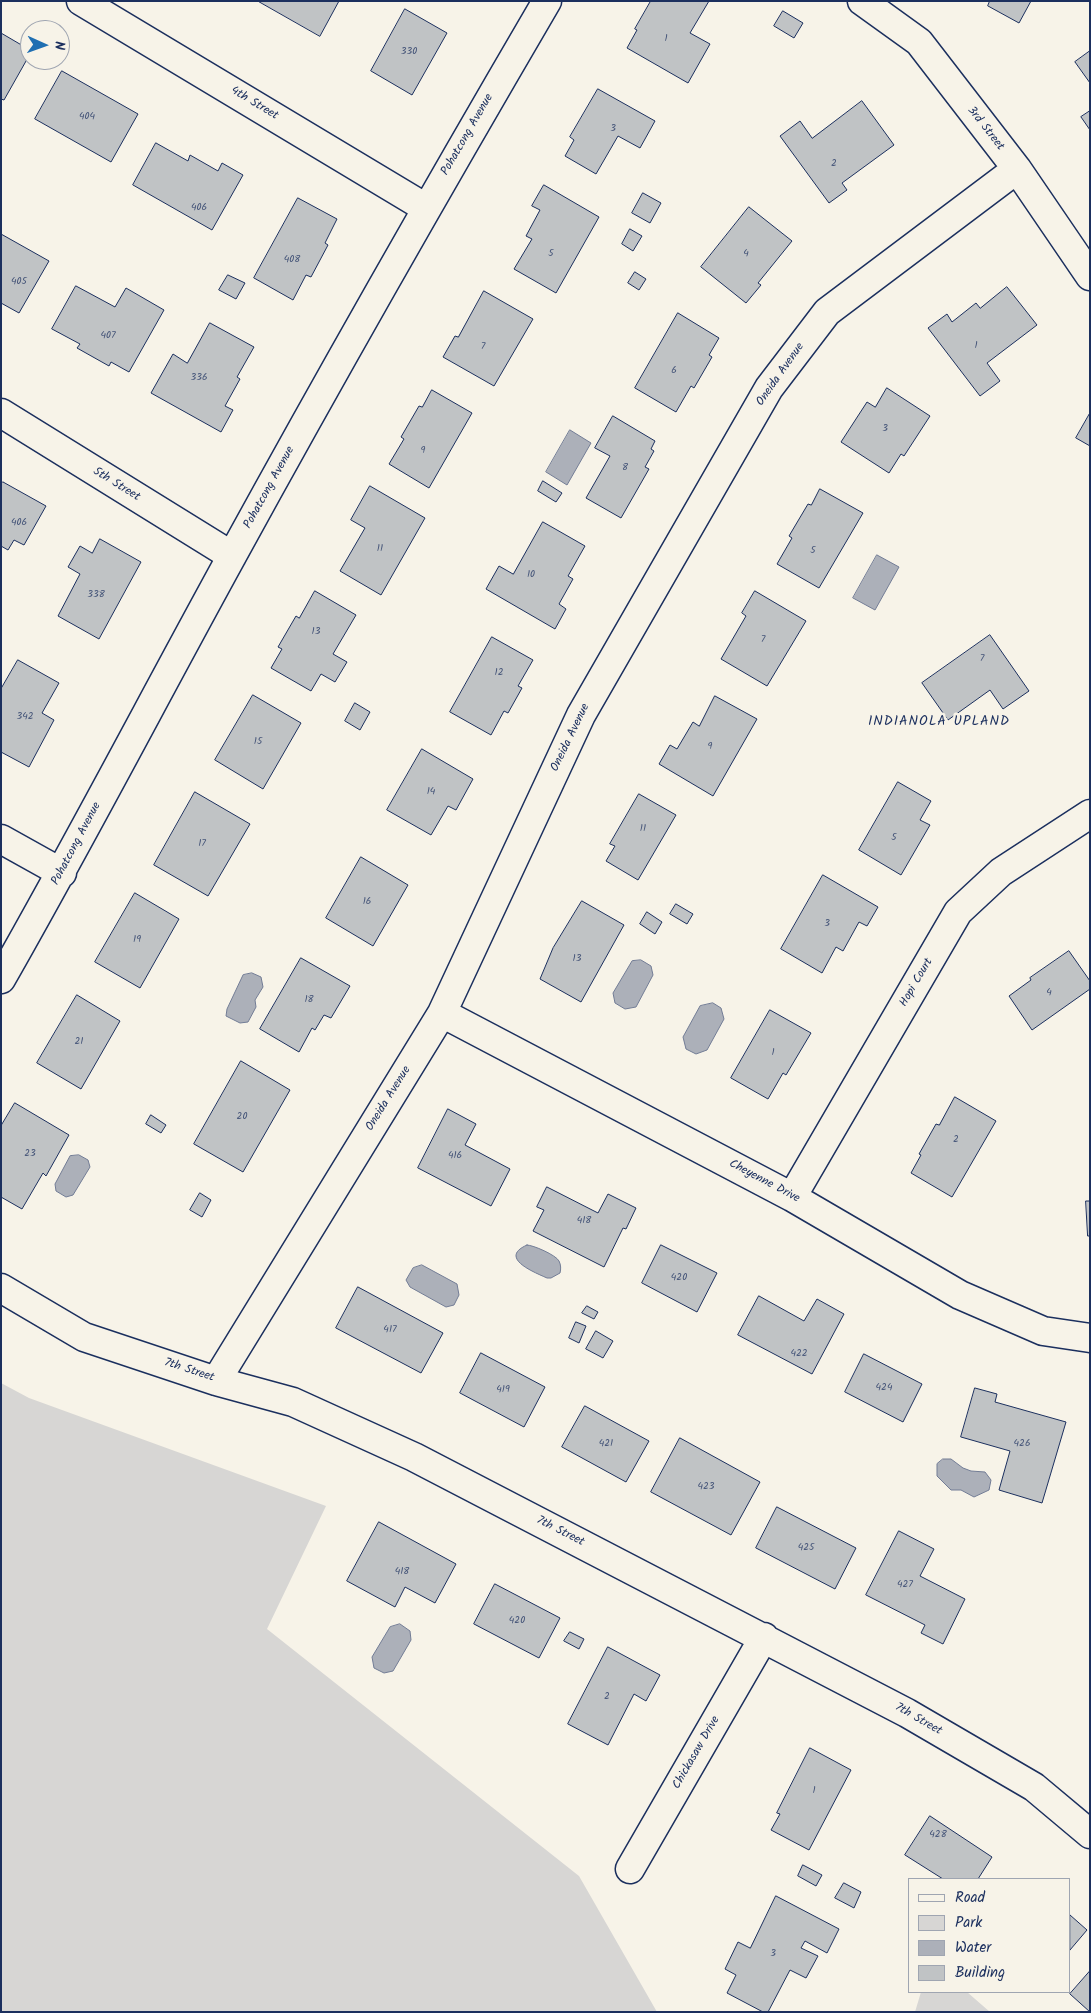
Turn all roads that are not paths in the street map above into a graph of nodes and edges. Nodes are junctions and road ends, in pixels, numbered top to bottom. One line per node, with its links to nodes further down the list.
1 (81, 1): 5 (street, 4th Street)
2 (547, 1): 5 (street, Pohatcong Avenue)
3 (862, 1): 4 (street, 3rd Street)
4 (1017, 169): 6 (street, 3rd Street); 13 (street, Oneida Avenue)
5 (426, 208): 8 (street, Pohatcong Avenue)
6 (1090, 276)
7 (1, 413): 8 (street, 5th Street)
8 (232, 556): 11 (street, Pohatcong Avenue)
9 (1090, 814): 14 (street, Hopi Court)
10 (1, 839): 11 (street)
11 (62, 873): 12 (street, Pohatcong Avenue)
12 (1, 979)
13 (442, 1013): 14 (street, Cheyenne Drive); 17 (street, Oneida Avenue)
14 (792, 1197): 16 (street, Cheyenne Drive)
15 (1, 1288): 17 (street, 7th Street)
16 (1090, 1338)
17 (216, 1380): 18 (street, 7th Street)
18 (764, 1637): 19 (street, 7th Street); 20 (street, Chickasaw Drive)
19 (1090, 1834)
20 (630, 1868)

